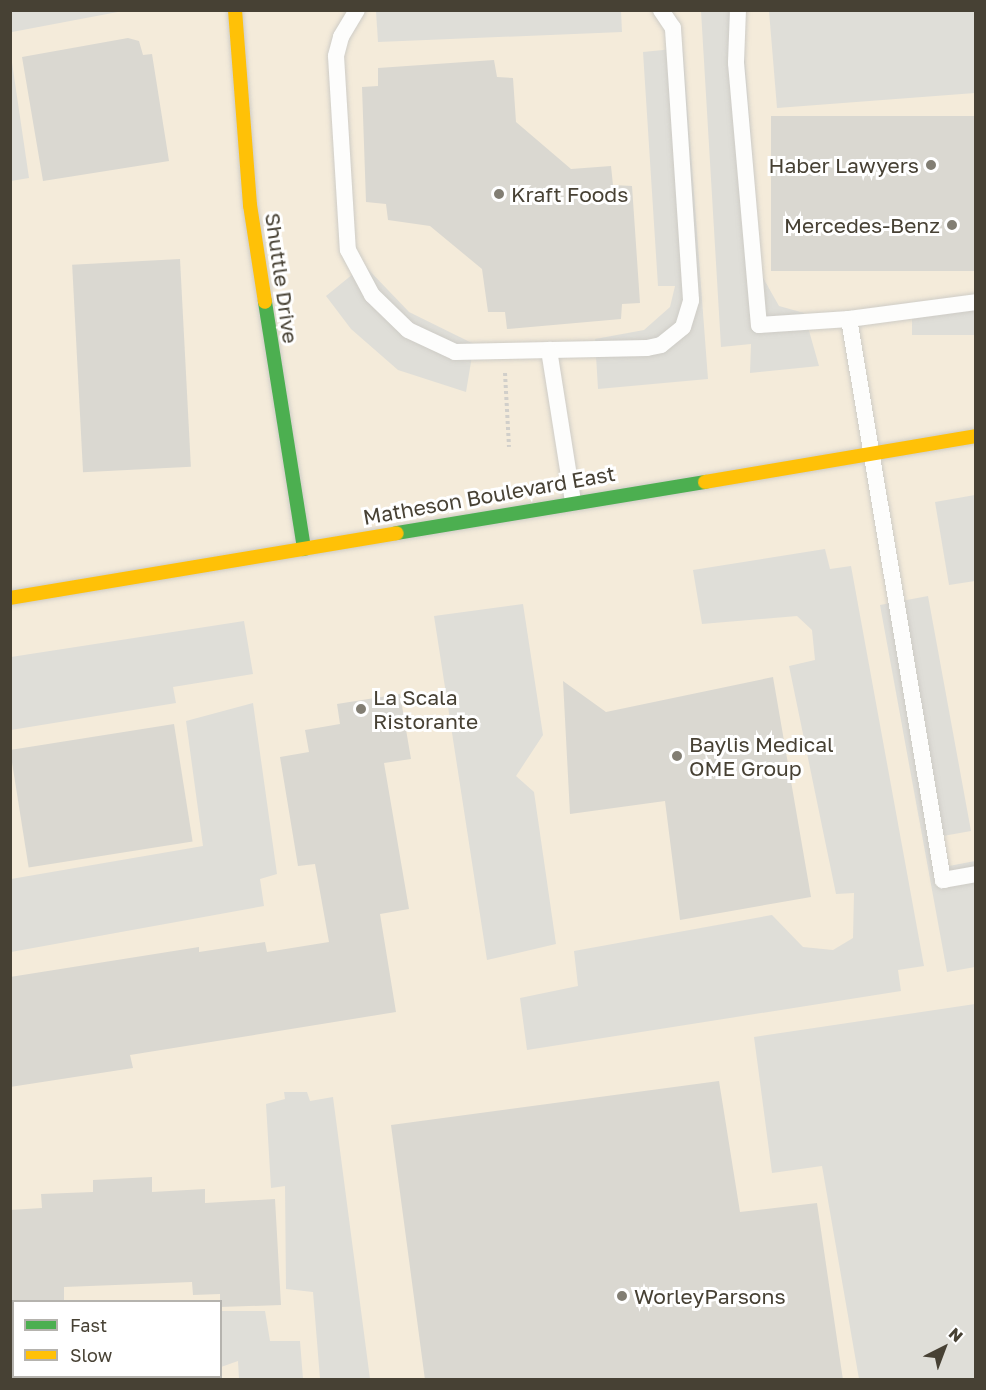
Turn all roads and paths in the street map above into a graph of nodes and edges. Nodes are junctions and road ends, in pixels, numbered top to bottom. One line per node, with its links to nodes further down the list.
1 (235, 10): 13 (street, Shuttle Drive)
2 (357, 10): 8 (lane)
3 (661, 10): 7 (lane)
4 (738, 10): 6 (lane)
5 (975, 302): 6 (lane)
6 (849, 319): 11 (lane)
7 (549, 350): 8 (lane); 12 (lane)
8 (503, 351): 10 (path)
9 (975, 436): 11 (street, Matheson Boulevard East)
10 (509, 447)
11 (871, 453): 12 (street, Matheson Boulevard East); 15 (lane)
12 (573, 502): 13 (street, Matheson Boulevard East)
13 (304, 549): 14 (street, Matheson Boulevard East)
14 (10, 598)
15 (975, 874)

